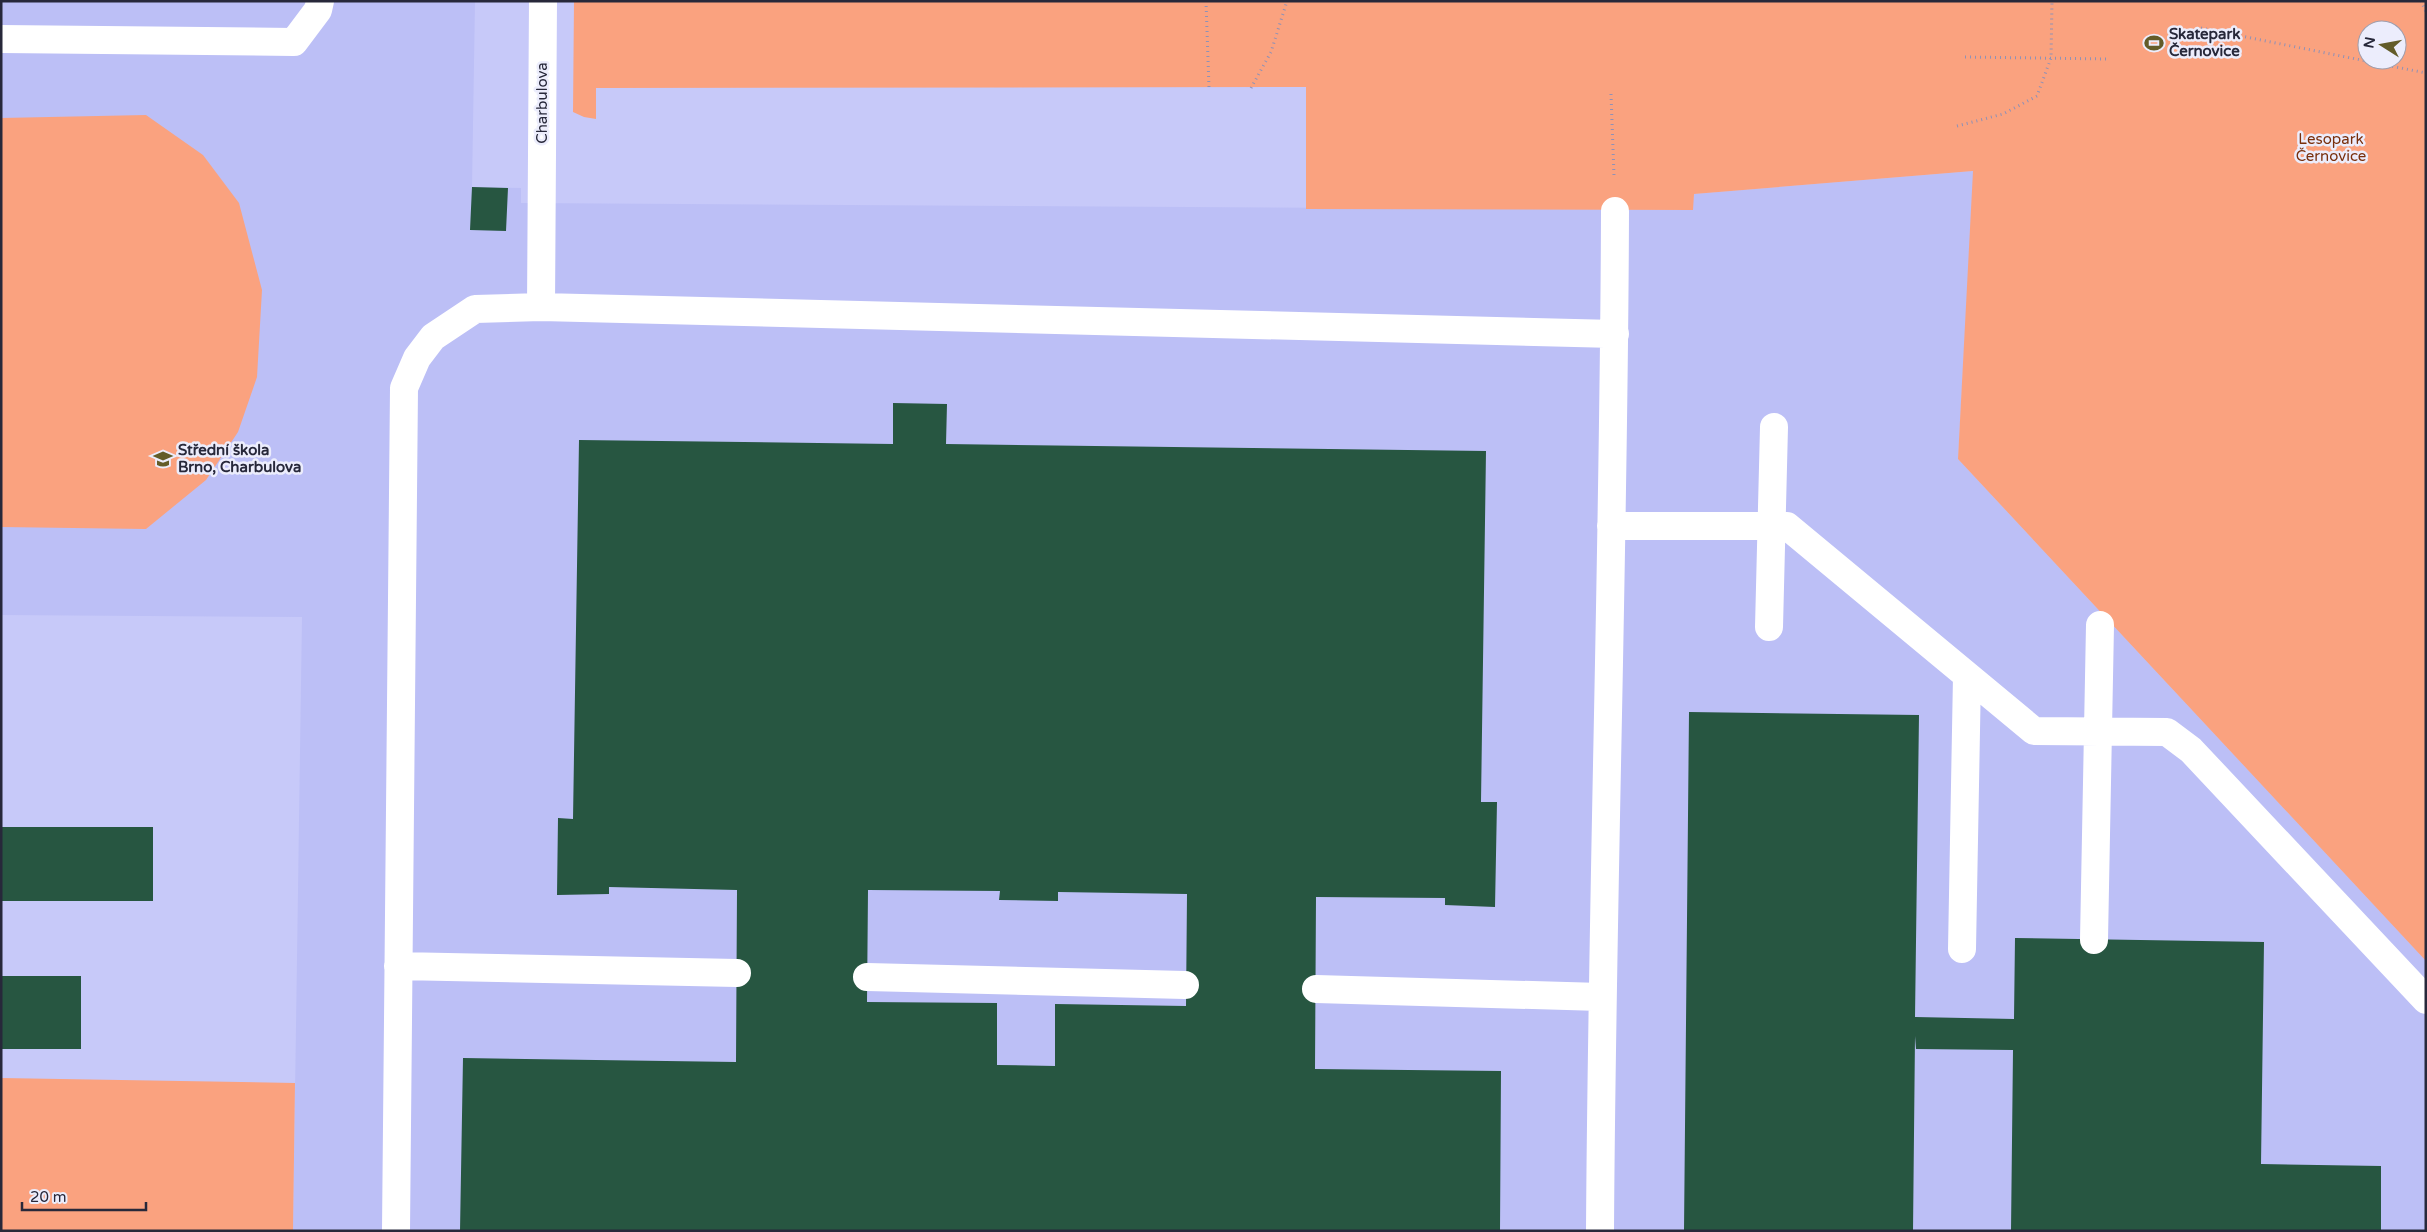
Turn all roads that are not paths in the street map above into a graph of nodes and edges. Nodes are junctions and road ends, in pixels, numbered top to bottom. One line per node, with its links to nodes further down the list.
1 (320, 1): 3 (street)
2 (543, 1): 5 (street, Charbulova)
3 (1, 39)
4 (1615, 211): 6 (street)
5 (541, 307): 6 (street); 16 (street)
6 (1615, 334): 8 (street)
7 (1774, 427): 9 (street)
8 (1611, 526): 9 (street); 21 (street)
9 (1771, 526): 11 (street); 12 (street)
10 (2100, 625): 13 (street)
11 (1769, 627)
12 (1967, 676): 13 (street); 15 (street)
13 (2097, 732): 14 (street); 22 (street)
14 (2094, 940)
15 (1962, 949)
16 (398, 966): 17 (street); 23 (street)
17 (737, 973)
18 (867, 977): 19 (street)
19 (1185, 985)
20 (1316, 989): 21 (street)
21 (1601, 997): 24 (street)
22 (2426, 1000)
23 (396, 1231)
24 (1600, 1231)

